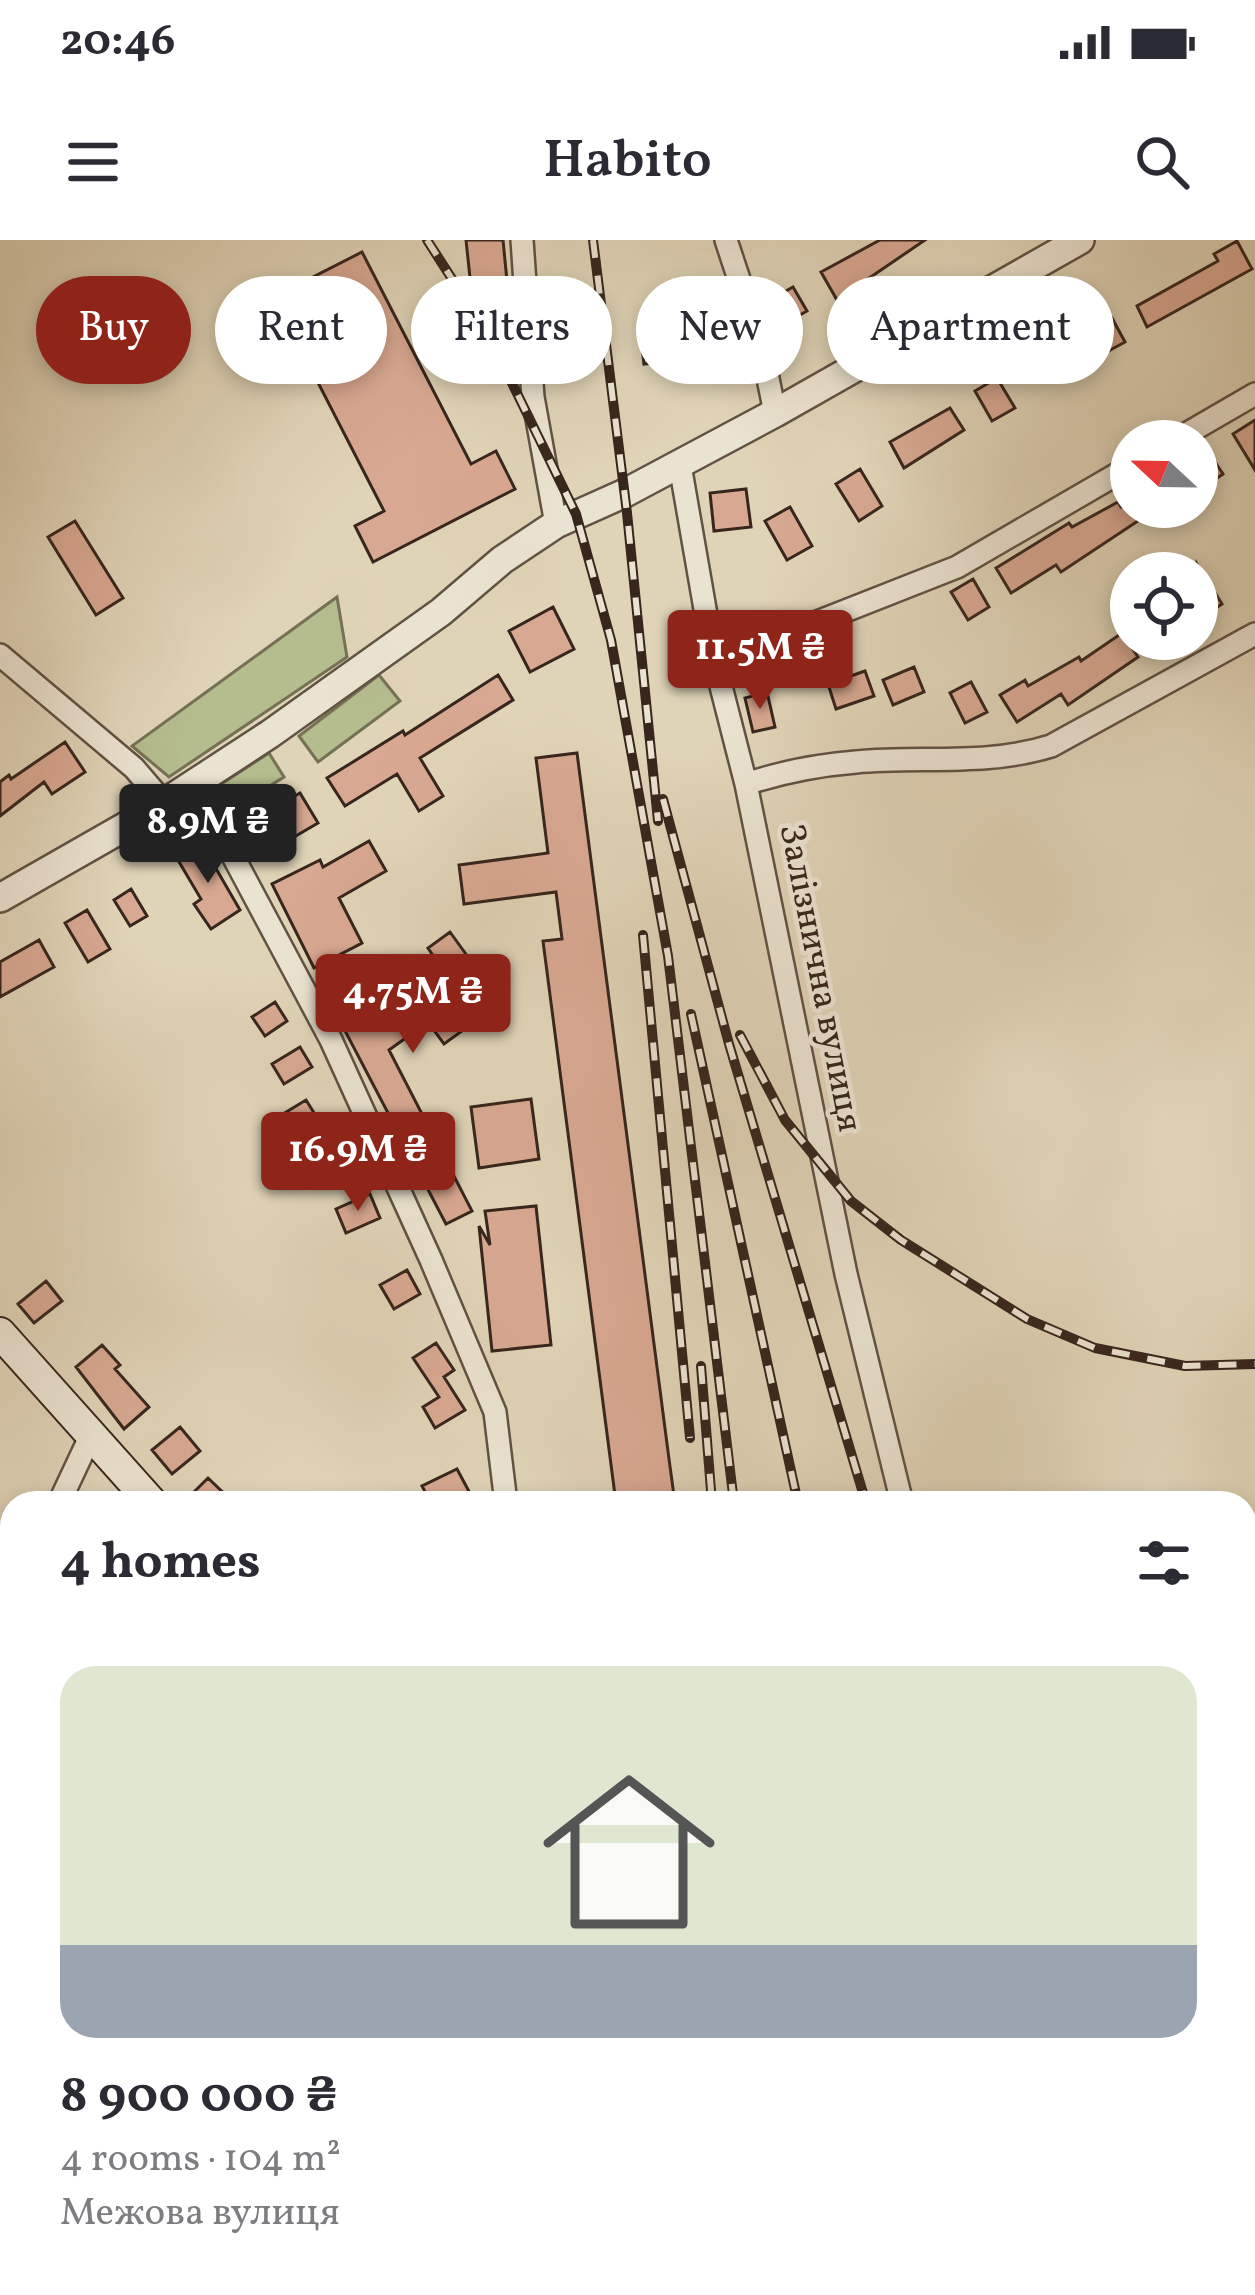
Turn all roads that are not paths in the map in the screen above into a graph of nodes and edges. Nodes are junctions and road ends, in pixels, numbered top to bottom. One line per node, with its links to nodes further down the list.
1 (522, 240): 9 (street)
2 (726, 240): 5 (street)
3 (1080, 240): 5 (street)
4 (1255, 394): 6 (street)
5 (775, 413): 7 (street)
6 (1210, 420)
7 (680, 465): 9 (street); 12 (street, Залізнична вулиця)
8 (1110, 478): 12 (street)
9 (556, 524): 13 (street)
10 (1255, 634): 14 (street)
11 (0, 655): 15 (street)
12 (713, 655): 14 (street, Залізнична вулиця)
13 (194, 783): 15 (street); 21 (street)
14 (746, 784): 22 (street, Залізнична вулиця)
15 (164, 803): 16 (street)
16 (0, 898)
17 (0, 1333): 18 (main road)
18 (91, 1435): 19 (street); 20 (main road)
19 (65, 1491)
20 (141, 1491)
21 (505, 1491)
22 (899, 1491)

